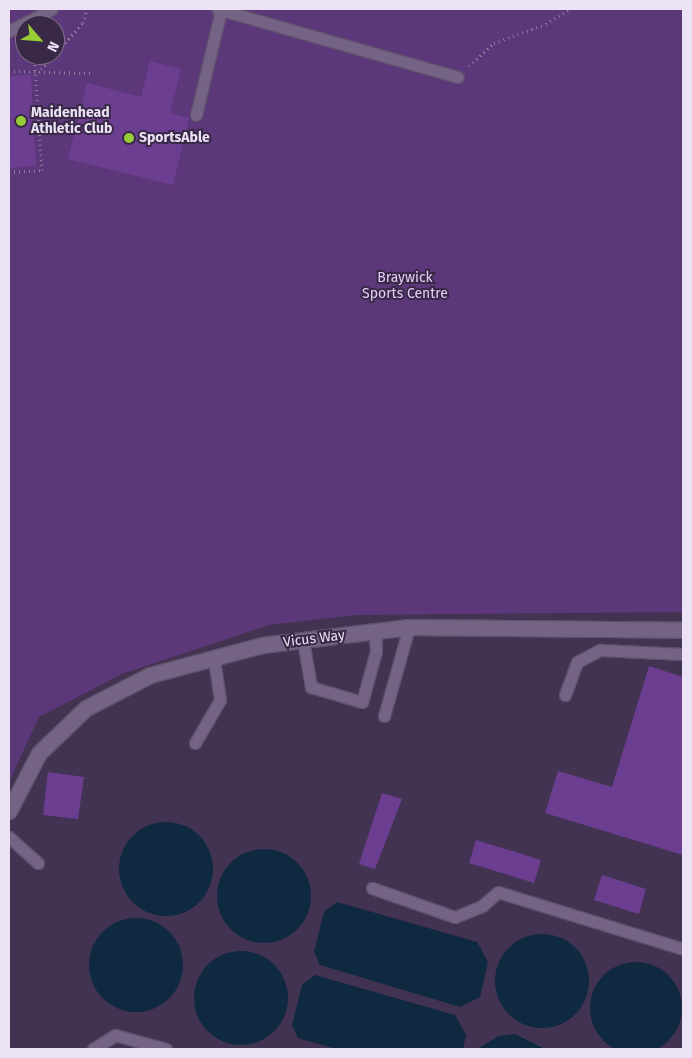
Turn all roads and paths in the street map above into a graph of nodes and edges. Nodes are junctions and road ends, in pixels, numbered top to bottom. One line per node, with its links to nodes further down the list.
1 (52, 9): 5 (lane)
2 (87, 9): 6 (path)
3 (219, 9): 13 (lane); 14 (lane)
4 (568, 9): 13 (path)
5 (9, 31)
6 (65, 43)
7 (35, 65): 9 (path)
8 (44, 65): 10 (path)
9 (35, 69): 10 (path); 11 (path); 15 (path)
10 (41, 69): 12 (path)
11 (9, 71)
12 (90, 73)
13 (458, 77)
14 (196, 115)
15 (9, 172)
16 (409, 627): 17 (street, Vicus Way); 18 (street, Vicus Way); 23 (lane)
17 (683, 630)
18 (375, 631): 19 (street, Vicus Way); 19 (lane)
19 (302, 640): 21 (street, Vicus Way)
20 (683, 654): 22 (lane)
21 (214, 658): 24 (lane); 25 (street, Vicus Way)
22 (565, 695)
23 (384, 716)
24 (195, 743)
25 (9, 811)
26 (9, 837): 27 (lane)
27 (38, 863)
28 (372, 888): 29 (lane)
29 (683, 949)
30 (93, 1049): 31 (lane)
31 (166, 1049)

